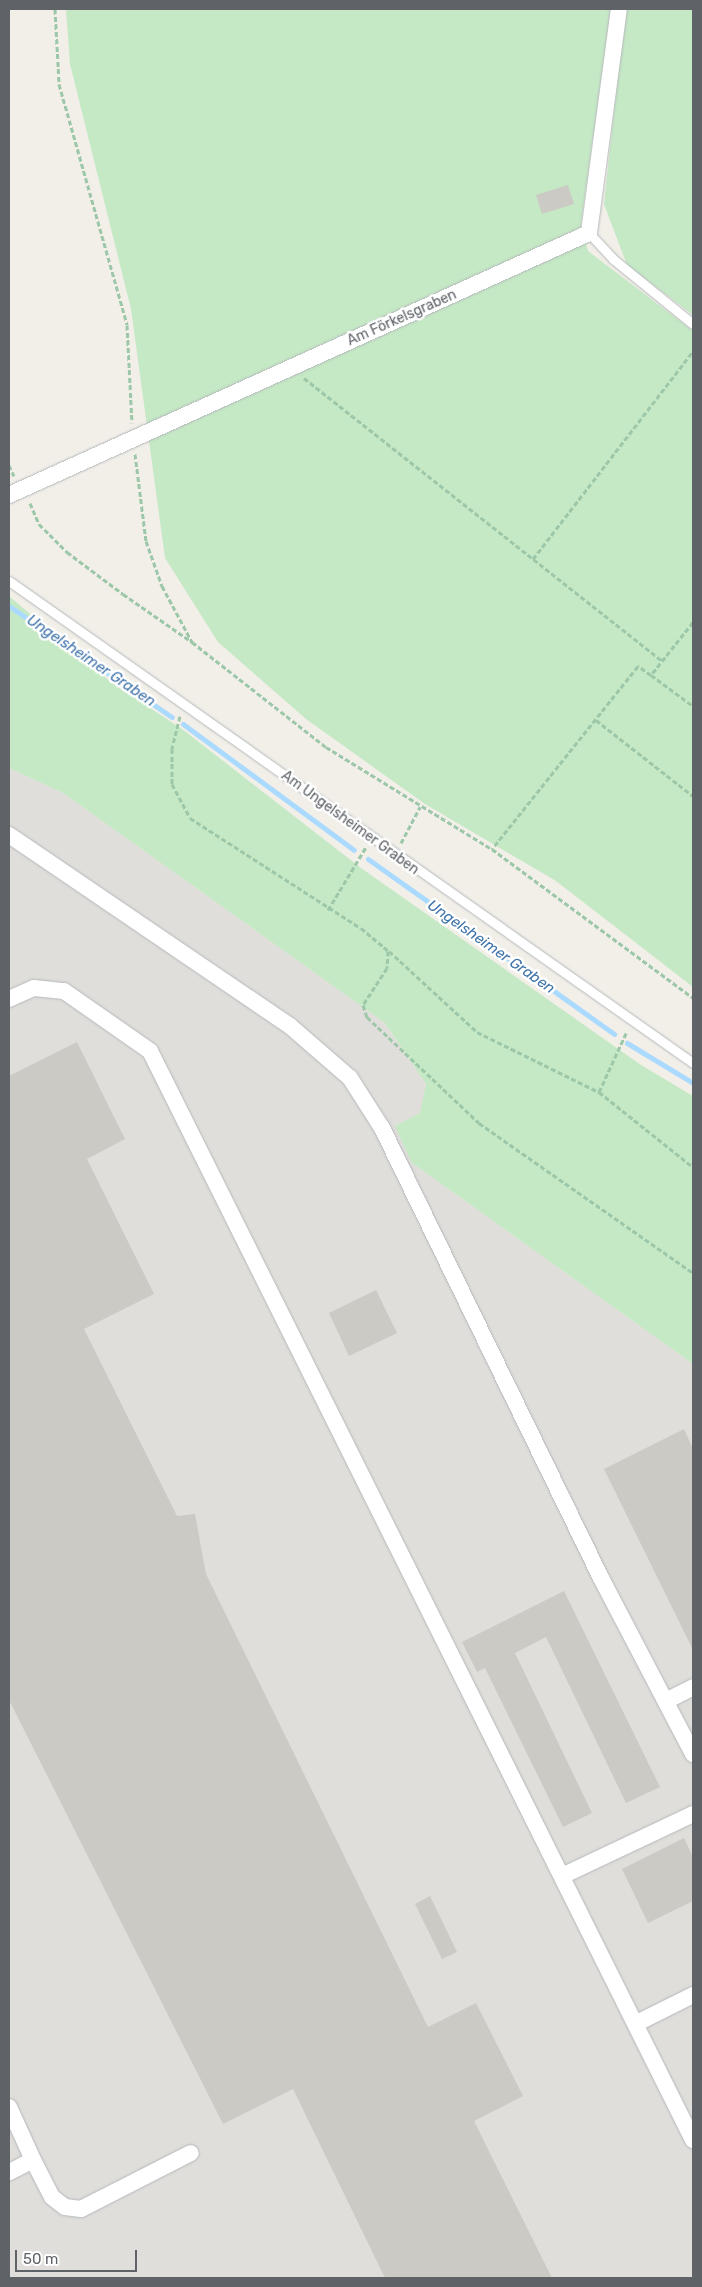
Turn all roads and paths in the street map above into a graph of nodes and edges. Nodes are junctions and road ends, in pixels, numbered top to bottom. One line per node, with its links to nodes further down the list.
1 (55, 9): 7 (path)
2 (619, 9): 3 (street)
3 (589, 232): 4 (lane); 6 (street, Am Förkelsgraben)
4 (693, 324)
5 (693, 351): 9 (path)
6 (291, 367): 7 (street, Am Förkelsgraben); 9 (path)
7 (133, 440): 8 (street, Am Förkelsgraben); 12 (path)
8 (15, 492): 12 (path)
9 (533, 559): 13 (path)
10 (9, 581): 15 (lane, Am Ungelsheimer Graben)
11 (693, 622): 13 (path)
12 (192, 642): 19 (path)
13 (662, 661): 14 (path)
14 (651, 675): 16 (path); 17 (path)
15 (185, 705): 21 (lane, Am Ungelsheimer Graben); 24 (path)
16 (693, 706)
17 (596, 720): 18 (path); 22 (path)
18 (693, 796)
19 (420, 807): 22 (path); 23 (path)
20 (9, 835): 34 (street)
21 (371, 838): 23 (lane, Am Ungelsheimer Graben); 24 (path)
22 (492, 849): 26 (path)
23 (394, 855): 28 (lane, Am Ungelsheimer Graben)
24 (328, 910): 25 (path)
25 (388, 951): 30 (path); 32 (path)
26 (693, 998)
27 (9, 999): 37 (street)
28 (631, 1022): 29 (lane, Am Ungelsheimer Graben); 30 (path)
29 (693, 1063)
30 (599, 1092): 31 (path)
31 (693, 1167)
32 (693, 1273)
33 (693, 1688): 34 (street)
34 (666, 1701): 35 (street)
35 (693, 1754)
36 (693, 1814): 37 (street)
37 (562, 1876): 39 (street)
38 (693, 1995): 39 (street)
39 (637, 2023): 41 (street)
40 (9, 2108): 43 (street)
41 (693, 2140)
42 (191, 2153): 43 (street)
43 (34, 2160): 44 (street)
44 (9, 2172)

